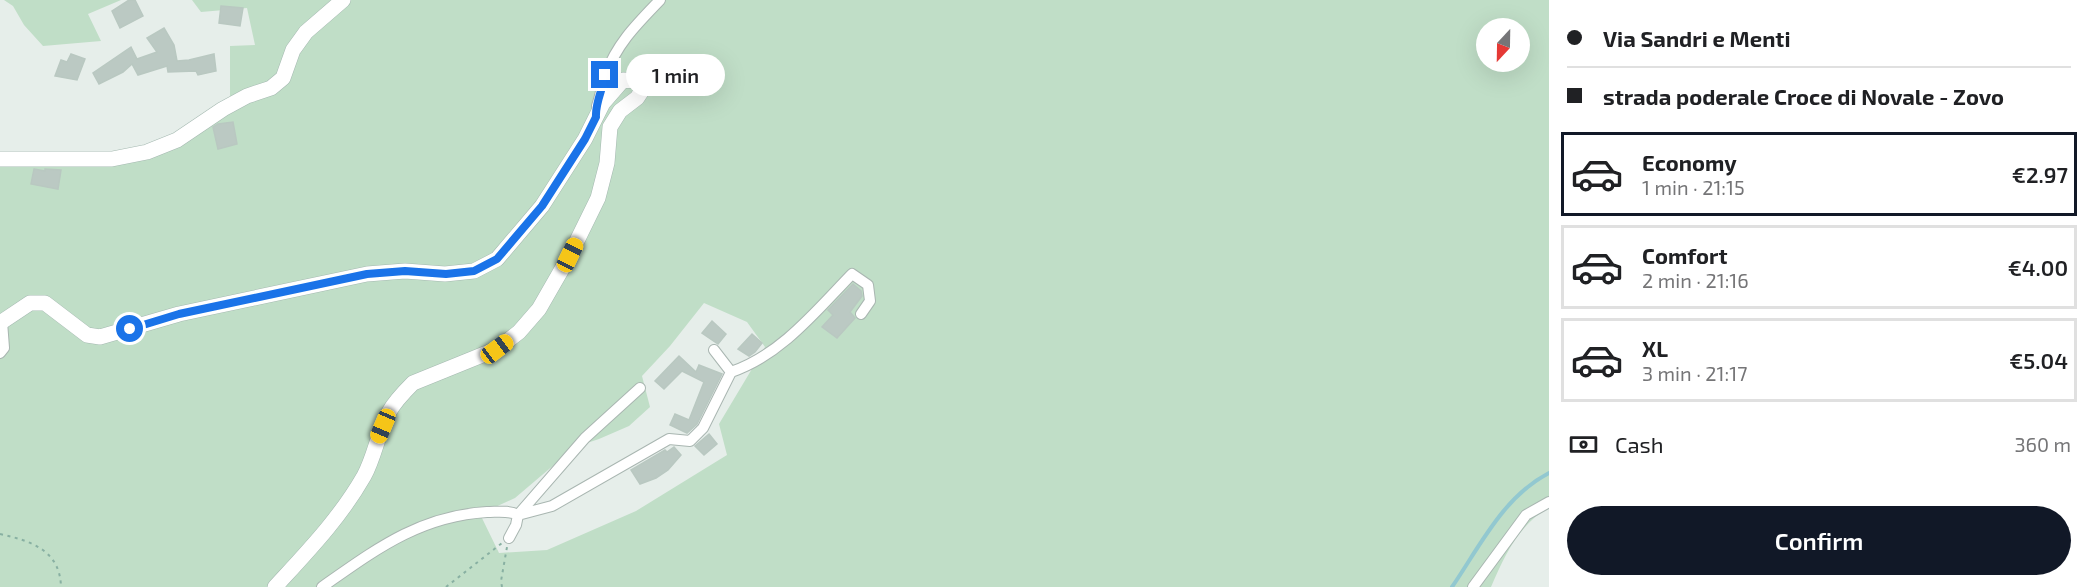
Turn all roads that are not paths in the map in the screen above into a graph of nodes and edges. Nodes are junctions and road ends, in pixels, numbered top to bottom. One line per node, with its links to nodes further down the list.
1 (343, 0): 4 (main road)
2 (660, 0): 3 (street)
3 (596, 117): 6 (main road); 14 (main road)
4 (0, 159)
5 (861, 314): 9 (street)
6 (1, 322): 8 (street)
7 (714, 350): 9 (street)
8 (0, 353)
9 (732, 372): 12 (street)
10 (640, 388): 12 (street)
11 (1549, 502): 16 (street)
12 (518, 515): 13 (street); 15 (street)
13 (508, 538)
14 (275, 587)
15 (321, 587)
16 (1473, 587)

